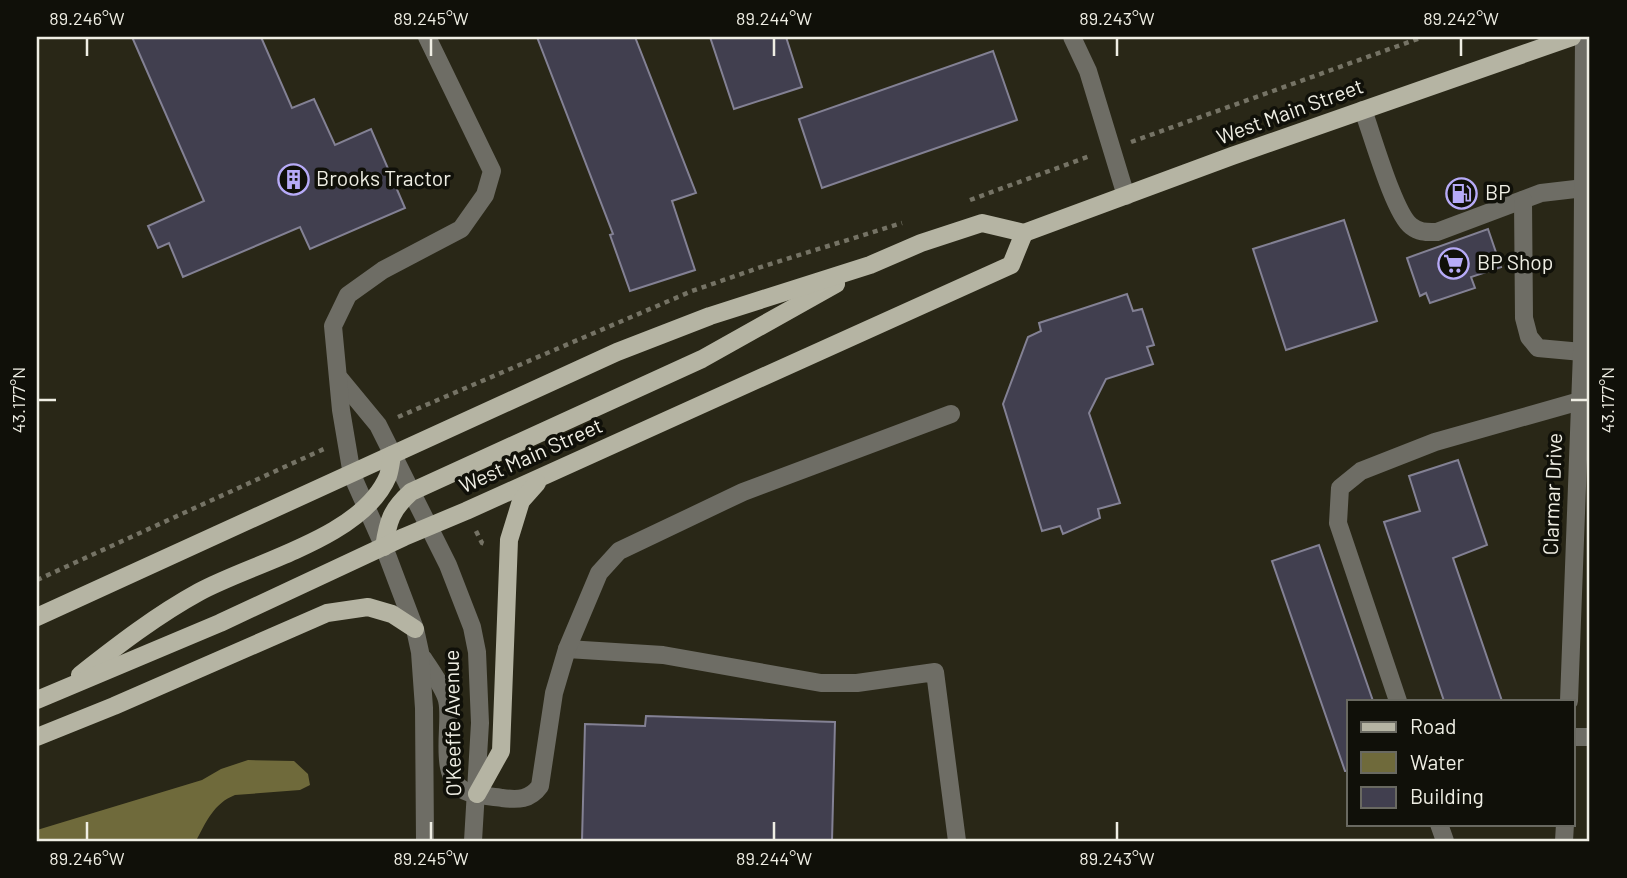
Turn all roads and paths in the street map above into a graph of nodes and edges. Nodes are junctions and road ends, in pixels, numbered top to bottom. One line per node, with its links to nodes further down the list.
1 (427, 37): 13 (street, O'Keeffe Avenue)
2 (1572, 37): 5 (main road, West Main Street)
3 (1584, 37): 6 (street, Clarmar Drive)
4 (1080, 39): 7 (street)
5 (1363, 110): 7 (main road, West Main Street); 8 (street)
6 (1584, 188): 8 (street); 10 (street, Clarmar Drive)
7 (1126, 196): 9 (main road, West Main Street)
8 (1523, 200): 12 (street)
9 (1024, 233): 11 (main road); 19 (main road, West Main Street)
10 (1587, 237): 12 (street, Clarmar Drive)
11 (870, 265): 16 (main road); 20 (main road)
12 (1582, 352): 14 (street, Clarmar Drive)
13 (340, 379): 16 (street, O'Keeffe Avenue); 18 (street, O'Keeffe Avenue)
14 (1580, 401): 17 (street, Clarmar Drive); 32 (street)
15 (951, 414): 28 (street)
16 (392, 455): 18 (main road); 20 (street, O'Keeffe Avenue); 21 (main road)
17 (1584, 466): 33 (street, Clarmar Drive)
18 (352, 475): 21 (street, O'Keeffe Avenue); 26 (main road)
19 (542, 477): 23 (main road, West Main Street); 35 (main road)
20 (411, 492): 23 (street, O'Keeffe Avenue); 24 (main road)
21 (365, 506): 24 (street, O'Keeffe Avenue); 30 (main road)
22 (472, 524): 25 (path)
23 (429, 526): 24 (main road, West Main Street); 35 (street, O'Keeffe Avenue)
24 (384, 547): 27 (street, O'Keeffe Avenue); 30 (main road, West Main Street)
25 (492, 547)
26 (37, 617)
27 (415, 629): 29 (street, O'Keeffe Avenue); 34 (main road)
28 (567, 649): 35 (street); 38 (street)
29 (420, 652): 35 (street); 36 (street, O'Keeffe Avenue)
30 (61, 690): 31 (main road, West Main Street)
31 (37, 700)
32 (1398, 700)
33 (1569, 700)
34 (37, 737)
35 (477, 794): 37 (street, O'Keeffe Avenue)
36 (425, 841)
37 (473, 841)
38 (957, 841)

